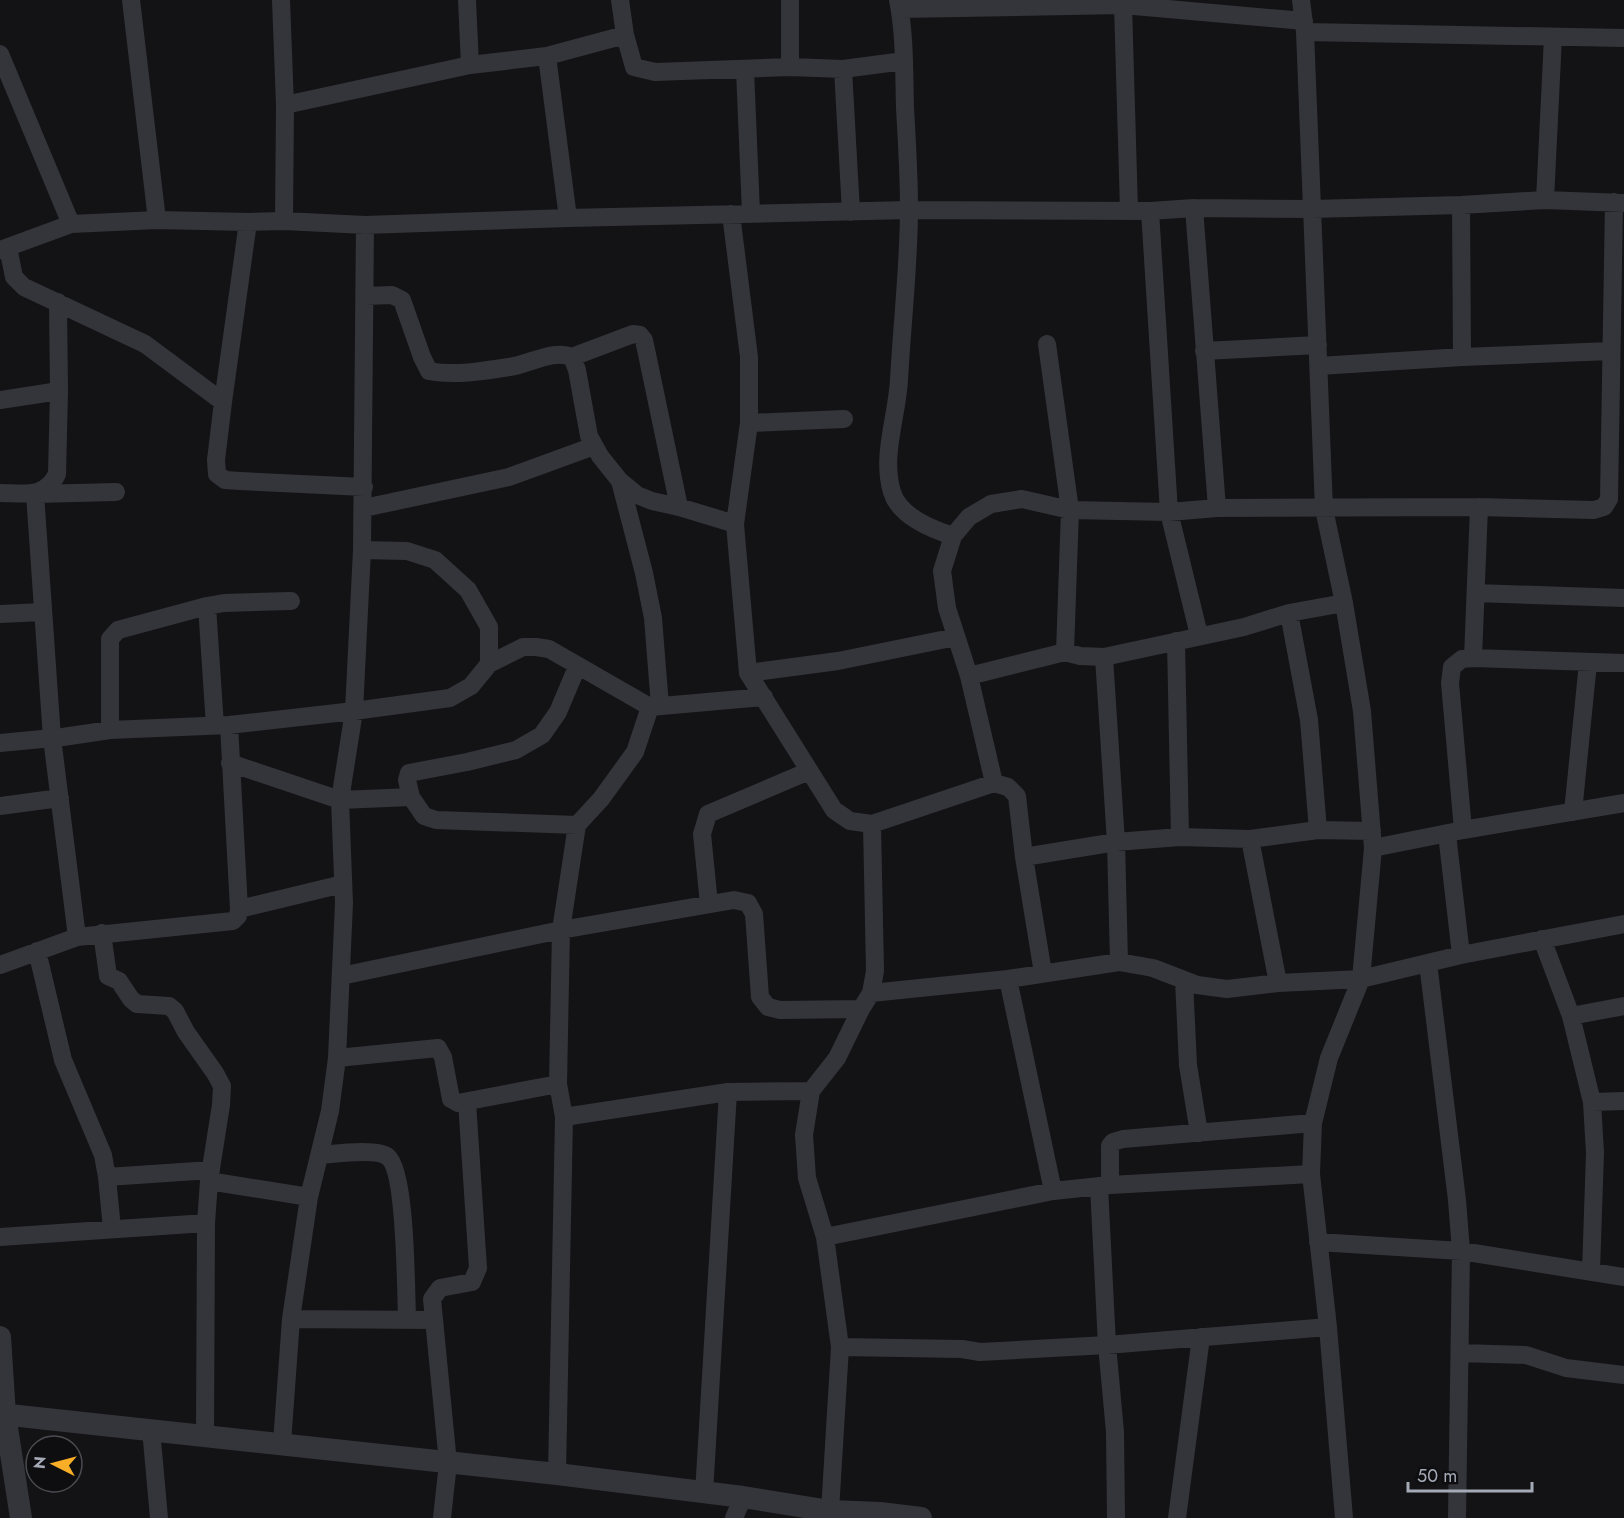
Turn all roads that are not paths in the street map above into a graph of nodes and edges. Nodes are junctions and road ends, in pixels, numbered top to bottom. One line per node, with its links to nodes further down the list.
1 (131, 0): 33 (street)
2 (281, 0): 20 (street)
3 (467, 0): 16 (street)
4 (620, 0): 10 (street)
5 (790, 0): 17 (street)
6 (1301, 0): 9 (street)
7 (1122, 3): 8 (street); 9 (street); 27 (street)
8 (899, 4): 15 (street)
9 (1304, 27): 11 (street); 25 (street)
10 (625, 35): 13 (street); 19 (street)
11 (1553, 37): 12 (street); 21 (street)
12 (1624, 38)
13 (547, 56): 16 (street); 32 (street)
14 (0, 57): 36 (street)
15 (904, 61): 18 (street); 26 (street)
16 (470, 65): 20 (street)
17 (790, 67): 18 (street); 19 (street)
18 (843, 69): 29 (street)
19 (745, 70): 30 (street)
20 (285, 105): 34 (street)
21 (1545, 200): 22 (street); 23 (street)
22 (1619, 202): 44 (street)
23 (1461, 205): 25 (street); 46 (street)
24 (1194, 208): 25 (street); 28 (street); 43 (street)
25 (1312, 209): 42 (street)
26 (909, 210): 27 (street); 29 (street); 67 (street)
27 (1129, 210): 28 (street)
28 (1150, 211): 65 (street)
29 (851, 212): 30 (street)
30 (751, 213): 31 (street)
31 (731, 214): 32 (street); 52 (street)
32 (568, 218): 37 (street)
33 (158, 220): 35 (street); 36 (street)
34 (284, 221): 35 (street); 37 (street)
35 (248, 222): 50 (street)
36 (71, 224): 38 (street)
37 (365, 225): 39 (street)
38 (4, 249): 40 (street)
39 (365, 297): 45 (street); 55 (street)
40 (58, 302): 48 (street); 50 (street)
41 (1047, 344): 64 (street)
42 (1318, 345): 43 (street); 47 (street)
43 (1204, 351): 62 (street)
44 (1610, 351): 46 (street); 60 (street)
45 (572, 357): 53 (street); 59 (street)
46 (1462, 357): 47 (street)
47 (1320, 366): 63 (street)
48 (59, 391): 49 (street); 58 (street)
49 (0, 400)
50 (223, 402): 55 (street)
51 (844, 419): 52 (street)
52 (750, 423): 66 (street)
53 (594, 446): 54 (street); 61 (street)
54 (620, 481): 59 (street); 90 (street)
55 (364, 487): 61 (street)
56 (116, 492): 58 (street)
57 (0, 493): 58 (street)
58 (35, 494): 74 (street)
59 (679, 507): 66 (street)
60 (1479, 507): 63 (street); 69 (street)
61 (364, 508): 68 (street)
62 (1217, 508): 63 (street); 65 (street)
63 (1324, 509): 72 (street)
64 (1070, 510): 65 (street); 67 (street); 80 (street)
65 (1169, 512): 77 (street)
66 (735, 524): 87 (street)
67 (953, 536): 78 (street)
68 (362, 550): 85 (street); 91 (street)
69 (1476, 593): 70 (street); 82 (street)
70 (1624, 598)
71 (291, 601): 73 (street)
72 (1344, 603): 75 (street); 111 (street)
73 (207, 606): 92 (street); 93 (street)
74 (44, 612): 76 (street); 94 (street)
75 (1289, 613): 77 (street); 107 (street)
76 (0, 614)
77 (1199, 635): 79 (street)
78 (956, 637): 87 (street); 88 (street)
79 (1176, 641): 81 (street); 109 (street)
80 (1065, 652): 81 (street); 88 (street)
81 (1104, 657): 112 (street)
82 (1473, 658): 83 (street); 108 (street)
83 (1588, 663): 84 (street); 104 (street)
84 (1624, 663)
85 (489, 664): 86 (street); 91 (street)
86 (577, 667): 90 (street); 99 (street)
87 (748, 673): 89 (street)
88 (969, 676): 98 (street)
89 (764, 697): 90 (street); 97 (street)
90 (655, 706): 105 (street)
91 (354, 711): 92 (street); 101 (street)
92 (222, 726): 93 (street); 96 (street)
93 (110, 730): 94 (street)
94 (52, 738): 95 (street); 100 (street)
95 (0, 743)
96 (230, 763): 101 (street); 116 (street)
97 (809, 771): 106 (street); 115 (street)
98 (994, 783): 106 (street); 113 (street)
99 (411, 797): 101 (street); 105 (street)
100 (60, 798): 103 (street); 120 (street)
101 (340, 800): 114 (street)
102 (1624, 803): 104 (street)
103 (0, 806)
104 (1573, 812): 108 (street)
105 (577, 825): 118 (street)
106 (872, 825): 133 (street)
107 (1318, 830): 110 (street); 111 (street)
108 (1455, 832): 111 (street); 123 (street)
109 (1180, 837): 110 (street); 112 (street)
110 (1250, 839): 132 (street)
111 (1372, 840): 130 (street)
112 (1116, 842): 113 (street); 124 (street)
113 (1023, 857): 127 (street)
114 (343, 884): 116 (street); 128 (street)
115 (709, 904): 118 (street); 135 (street)
116 (239, 909): 119 (street)
117 (1624, 924): 121 (street)
118 (561, 930): 128 (street); 138 (street)
119 (102, 933): 120 (street); 149 (street)
120 (77, 937): 122 (street)
121 (1542, 939): 123 (street); 136 (street)
122 (37, 951): 126 (street); 150 (street)
123 (1461, 955): 125 (street)
124 (1119, 962): 127 (street); 131 (street)
125 (1428, 963): 130 (street); 159 (street)
126 (0, 965)
127 (1043, 973): 129 (street)
128 (341, 976): 137 (street)
129 (1008, 979): 133 (street); 152 (street)
130 (1361, 979): 132 (street); 145 (street)
131 (1184, 980): 132 (street); 146 (street)
132 (1278, 983)
133 (871, 993): 135 (street)
134 (1624, 1006): 136 (street)
135 (861, 1009): 139 (street)
136 (1571, 1016): 143 (street)
137 (337, 1058): 142 (street); 147 (street)
138 (558, 1084): 142 (street); 144 (street)
139 (811, 1091): 140 (street); 157 (street)
140 (728, 1092): 144 (street); 178 (street)
141 (1624, 1101): 143 (street)
142 (468, 1102): 164 (street)
143 (1592, 1102): 160 (street)
144 (564, 1117): 177 (street)
145 (1313, 1123): 146 (street); 148 (street)
146 (1198, 1133): 151 (street)
147 (320, 1155): 153 (street); 163 (street)
148 (1311, 1174): 151 (street); 158 (street)
149 (210, 1176): 150 (street); 153 (street); 154 (street)
150 (107, 1177): 155 (street)
151 (1105, 1185): 152 (street); 168 (street)
152 (1053, 1191): 157 (street)
153 (309, 1197): 162 (street)
154 (207, 1223): 155 (street); 174 (street)
155 (112, 1229): 156 (street)
156 (0, 1237)
157 (825, 1237): 169 (street)
158 (1318, 1242): 159 (street); 165 (street)
159 (1461, 1251): 160 (street); 170 (street)
160 (1591, 1271): 161 (street)
161 (1624, 1277)
162 (291, 1319): 163 (street); 175 (street)
163 (407, 1320): 164 (street)
164 (434, 1320): 176 (street)
165 (1328, 1327): 166 (street); 188 (street)
166 (1201, 1337): 168 (street); 187 (street)
167 (0, 1338): 172 (street)
168 (1107, 1345): 169 (street); 186 (street)
169 (840, 1347): 180 (street)
170 (1460, 1353): 171 (street); 189 (street)
171 (1624, 1375)
172 (2, 1414): 173 (street); 182 (street)
173 (151, 1429): 174 (street); 183 (street)
174 (206, 1436): 175 (street)
175 (282, 1443): 176 (street)
176 (448, 1463): 177 (street); 184 (street)
177 (557, 1474): 178 (street)
178 (704, 1493): 179 (street)
179 (739, 1508): 180 (street)
180 (830, 1511): 181 (street)
181 (879, 1516): 185 (street)
182 (21, 1518)
183 (159, 1518)
184 (442, 1518)
185 (921, 1518)
186 (1116, 1518)
187 (1177, 1518)
188 (1344, 1518)
189 (1457, 1518)

